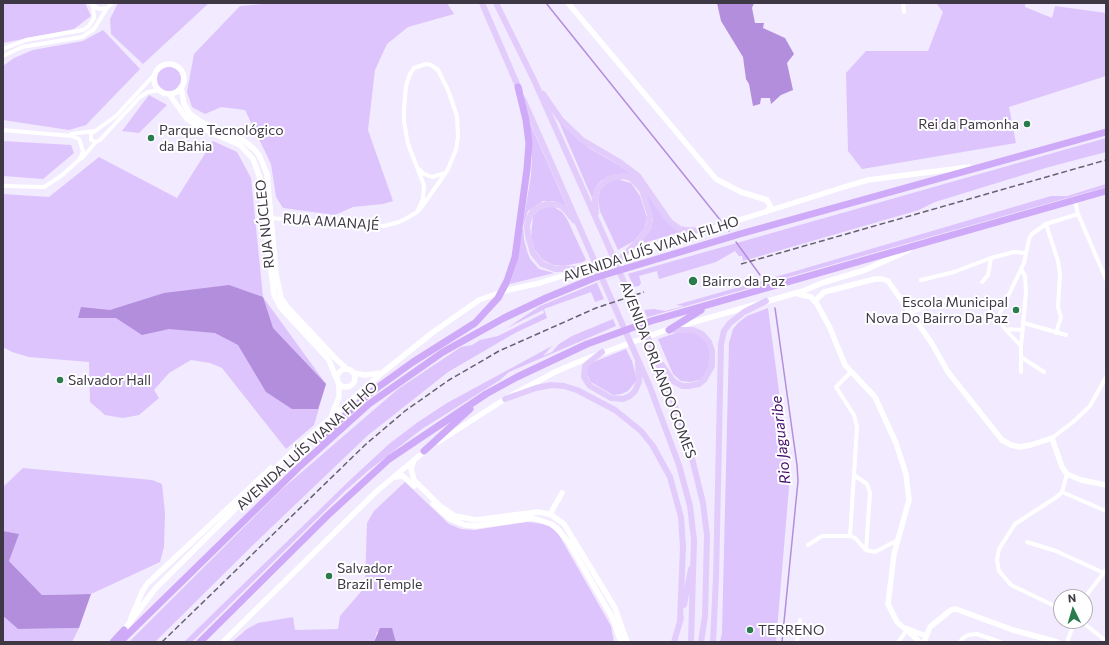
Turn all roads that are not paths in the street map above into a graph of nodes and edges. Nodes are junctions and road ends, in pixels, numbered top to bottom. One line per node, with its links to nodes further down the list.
1 (112, 3): 7 (street)
2 (482, 3): 14 (main road, AVENIDA ORLANDO GOMES)
3 (496, 3): 12 (main road, AVENIDA ORLANDO GOMES)
4 (568, 3): 30 (street)
5 (903, 3): 8 (street)
6 (91, 4): 7 (street); 9 (street)
7 (107, 8): 10 (street)
8 (904, 12)
9 (3, 49)
10 (3, 56)
11 (155, 74): 13 (street); 15 (street); 18 (street)
12 (534, 80): 35 (main road, AVENIDA ORLANDO GOMES); 36 (main road)
13 (181, 87): 16 (street); 33 (street, RUA NÚCLEO)
14 (518, 87): 37 (main road, AVENIDA ORLANDO GOMES); 79 (highway)
15 (159, 90): 16 (street); 21 (street)
16 (169, 94): 32 (street, RUA NÚCLEO)
17 (3, 130): 20 (street)
18 (98, 130): 20 (street); 21 (street)
19 (1106, 132): 24 (highway, AVENIDA LUÍS VIANA FILHO)
20 (62, 134): 22 (street)
21 (96, 142): 22 (street)
22 (80, 159): 26 (street)
23 (415, 163): 25 (street); 25 (street, RUA AMANAJÉ); 29 (street, RUA AMANAJÉ)
24 (995, 164): 30 (street, AVENIDA LUÍS VIANA FILHO); 79 (highway, AVENIDA LUÍS VIANA FILHO)
25 (447, 171): 29 (street, RUA AMANAJÉ)
26 (3, 186)
27 (1106, 191): 28 (highway)
28 (1075, 201): 31 (street); 38 (highway)
29 (417, 212): 33 (street, RUA AMANAJÉ)
30 (766, 212): 36 (street, AVENIDA LUÍS VIANA FILHO)
31 (1078, 214): 34 (street); 44 (street)
32 (265, 218): 33 (street, RUA AMANAJÉ); 72 (street, RUA NÚCLEO)
33 (272, 218): 65 (street, RUA NÚCLEO)
34 (1046, 224): 39 (street); 58 (street)
35 (600, 226): 40 (main road); 62 (main road, AVENIDA ORLANDO GOMES)
36 (707, 230): 40 (street, AVENIDA LUÍS VIANA FILHO)
37 (584, 236): 42 (main road); 64 (main road, AVENIDA ORLANDO GOMES)
38 (919, 244): 47 (street); 52 (highway)
39 (1026, 253): 41 (street); 43 (street)
40 (622, 257): 42 (street, AVENIDA LUÍS VIANA FILHO)
41 (991, 258): 45 (street); 46 (street)
42 (584, 269): 69 (street, AVENIDA LUÍS VIANA FILHO)
43 (1021, 269): 54 (street); 55 (street)
44 (1106, 279)
45 (922, 280)
46 (982, 282)
47 (813, 287): 48 (street); 49 (street)
48 (793, 294): 49 (street); 51 (street)
49 (813, 299): 53 (street); 70 (street)
50 (953, 299): 53 (street)
51 (766, 302): 56 (street); 115 (main road)
52 (709, 304): 56 (highway); 73 (highway)
53 (910, 313): 76 (street)
54 (1024, 323): 57 (street); 58 (street)
55 (1005, 329): 57 (street); 60 (street)
56 (667, 330): 61 (street); 62 (main road)
57 (1023, 330): 60 (street)
58 (1056, 333): 59 (street)
59 (1066, 335)
60 (1021, 346): 63 (street)
61 (602, 352): 64 (main road); 74 (street)
62 (654, 352): 114 (main road, AVENIDA ORLANDO GOMES)
63 (1022, 357): 66 (street); 67 (street)
64 (638, 360): 94 (main road, AVENIDA ORLANDO GOMES)
65 (346, 368): 68 (street); 72 (street)
66 (1021, 372)
67 (1044, 372)
68 (354, 373): 69 (street); 72 (street)
69 (382, 373): 75 (street, AVENIDA LUÍS VIANA FILHO)
70 (850, 373): 81 (street); 90 (street)
71 (1106, 377): 76 (street)
72 (337, 381): 75 (street, RUA NÚCLEO)
73 (486, 394): 77 (highway); 108 (highway)
74 (505, 399): 77 (street); 98 (main road)
75 (326, 423): 103 (street, AVENIDA LUÍS VIANA FILHO)
76 (1052, 438): 80 (street)
77 (424, 451): 78 (street)
78 (414, 460): 82 (street); 87 (street)
79 (299, 466): 107 (highway, AVENIDA LUÍS VIANA FILHO)
80 (1067, 474): 83 (street); 84 (street)
81 (854, 475): 89 (street); 93 (street)
82 (393, 477): 88 (street); 109 (street)
83 (1106, 485)
84 (1062, 492): 86 (street); 97 (street)
85 (562, 493): 87 (street)
86 (1106, 510)
87 (550, 514): 88 (street); 111 (street)
88 (546, 522): 110 (street)
89 (850, 536): 92 (street); 93 (street)
90 (896, 541): 93 (street); 100 (street)
91 (1028, 542): 95 (street)
92 (808, 545)
93 (866, 550)
94 (695, 554): 98 (main road); 113 (main road, AVENIDA ORLANDO GOMES)
95 (1105, 572): 96 (street)
96 (1091, 589)
97 (1053, 605)
98 (680, 620): 112 (main road)
99 (800, 620): 116 (street)
100 (906, 629): 104 (street); 117 (street); 118 (street)
101 (1072, 629): 123 (street)
102 (1092, 629): 105 (street)
103 (124, 630): 106 (highway)
104 (926, 636): 119 (street); 122 (street)
105 (1106, 640)
106 (113, 642)
107 (120, 642)
108 (200, 642)
109 (223, 642)
110 (621, 642)
111 (626, 642)
112 (674, 642)
113 (691, 642)
114 (701, 642)
115 (713, 642)
116 (797, 642)
117 (898, 642)
118 (920, 642)
119 (924, 642)
120 (960, 642): 121 (street)
121 (1000, 642)
122 (1057, 642)
123 (1067, 642)

